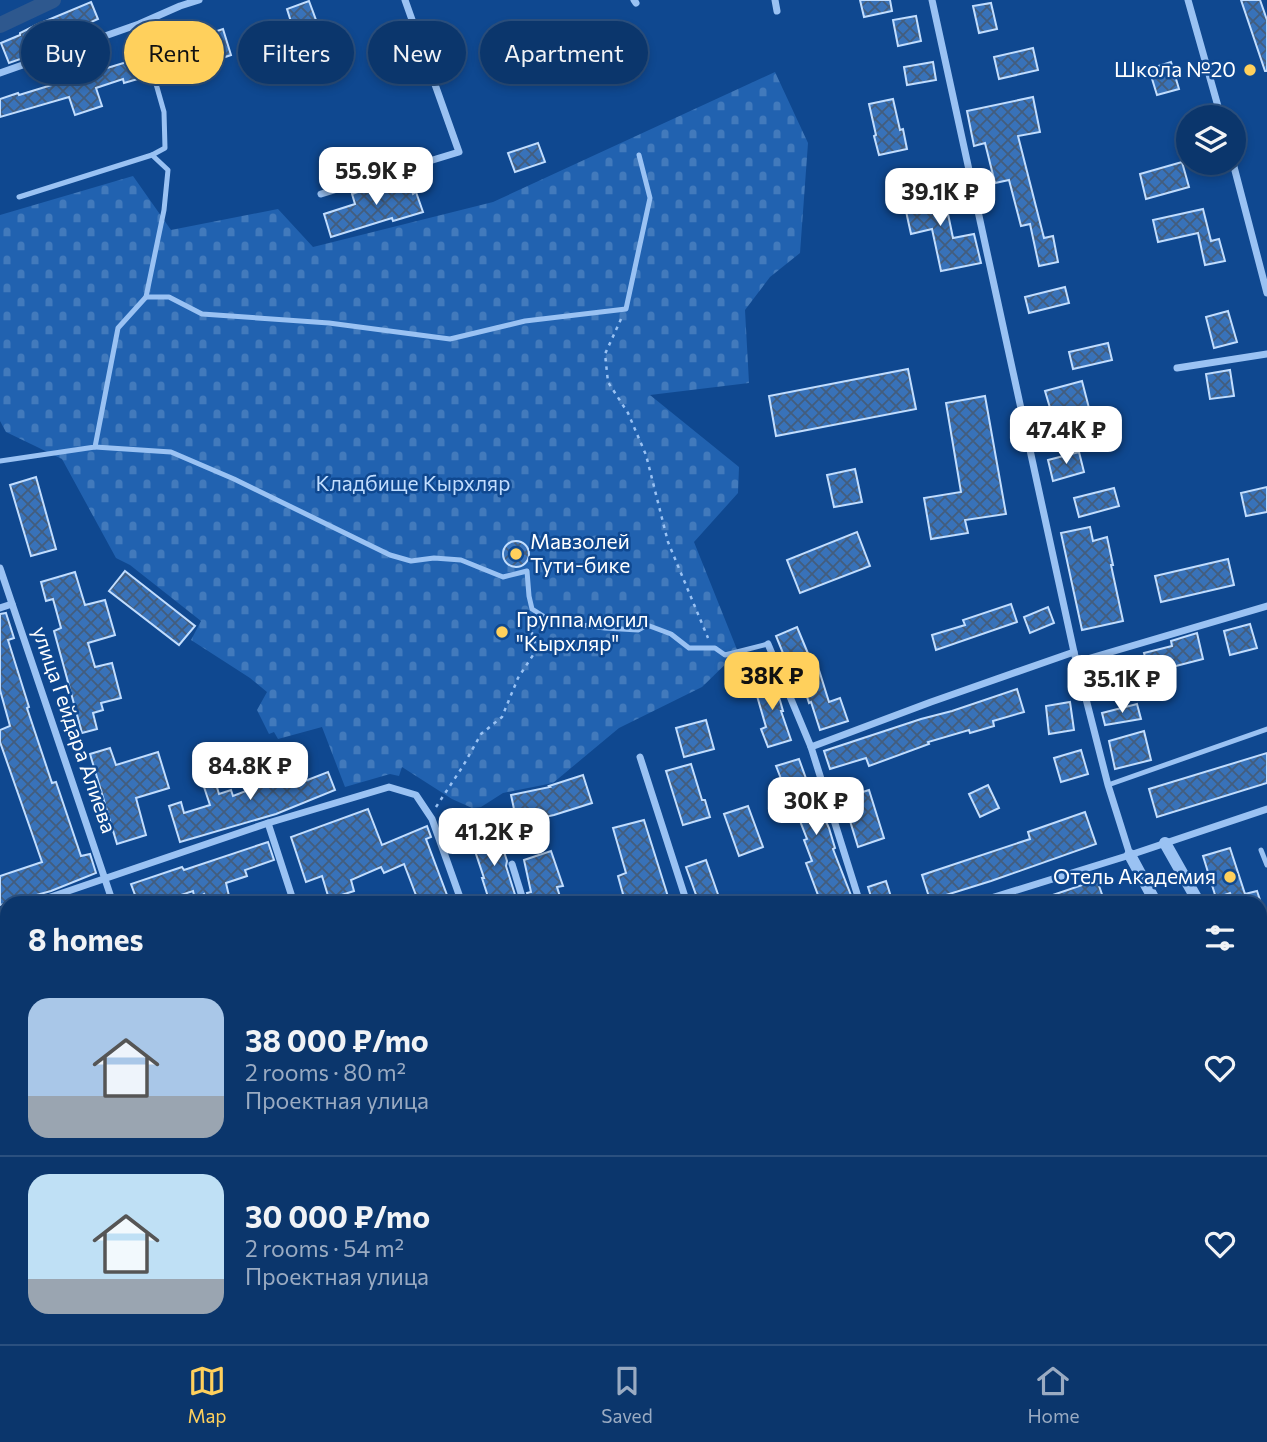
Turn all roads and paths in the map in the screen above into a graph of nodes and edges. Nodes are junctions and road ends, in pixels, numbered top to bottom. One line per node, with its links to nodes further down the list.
1 (199, 0): 7 (street)
2 (405, 0): 15 (street)
3 (775, 0): 6 (street)
4 (932, 0): 31 (street)
5 (1188, 0): 11 (street)
6 (777, 11)
7 (146, 21)
8 (124, 29): 9 (street)
9 (0, 73)
10 (156, 84): 12 (lane)
11 (1218, 105)
12 (152, 155): 16 (lane); 18 (lane)
13 (639, 155): 19 (lane)
14 (1236, 175): 17 (street)
15 (321, 194)
16 (19, 197)
17 (1267, 293)
18 (146, 297): 19 (lane); 22 (lane)
19 (626, 309): 30 (path)
20 (1267, 354): 21 (street)
21 (1177, 368)
22 (95, 447): 23 (lane); 28 (lane)
23 (0, 461)
24 (0, 568): 25 (street, улица Гейдара Алиева)
25 (12, 604): 27 (street); 45 (street, улица Гейдара Алиева)
26 (1267, 606): 32 (street)
27 (0, 608)
28 (532, 609): 30 (lane); 38 (path)
29 (768, 644): 30 (lane); 34 (street)
30 (712, 648)
31 (1074, 652): 32 (street); 34 (street)
32 (1077, 662): 36 (street)
33 (1267, 729): 36 (lane)
34 (811, 747): 53 (street)
35 (640, 757): 52 (street)
36 (1108, 785): 42 (street)
37 (1267, 809): 40 (street)
38 (430, 815): 39 (street); 50 (street)
39 (268, 823): 45 (street); 49 (street)
40 (1165, 843): 42 (street); 57 (street)
41 (1261, 850): 44 (lane)
42 (1129, 855): 46 (street); 56 (street)
43 (512, 864): 51 (street)
44 (1267, 865)
45 (105, 878): 47 (street); 48 (street, улица Гейдара Алиева)
46 (1012, 891): 54 (street); 55 (lane)
47 (53, 896)
48 (111, 896)
49 (292, 896)
50 (459, 896)
51 (520, 896)
52 (685, 896)
53 (858, 896)
54 (997, 896)
55 (1014, 896)
56 (1152, 896)
57 (1195, 896)

